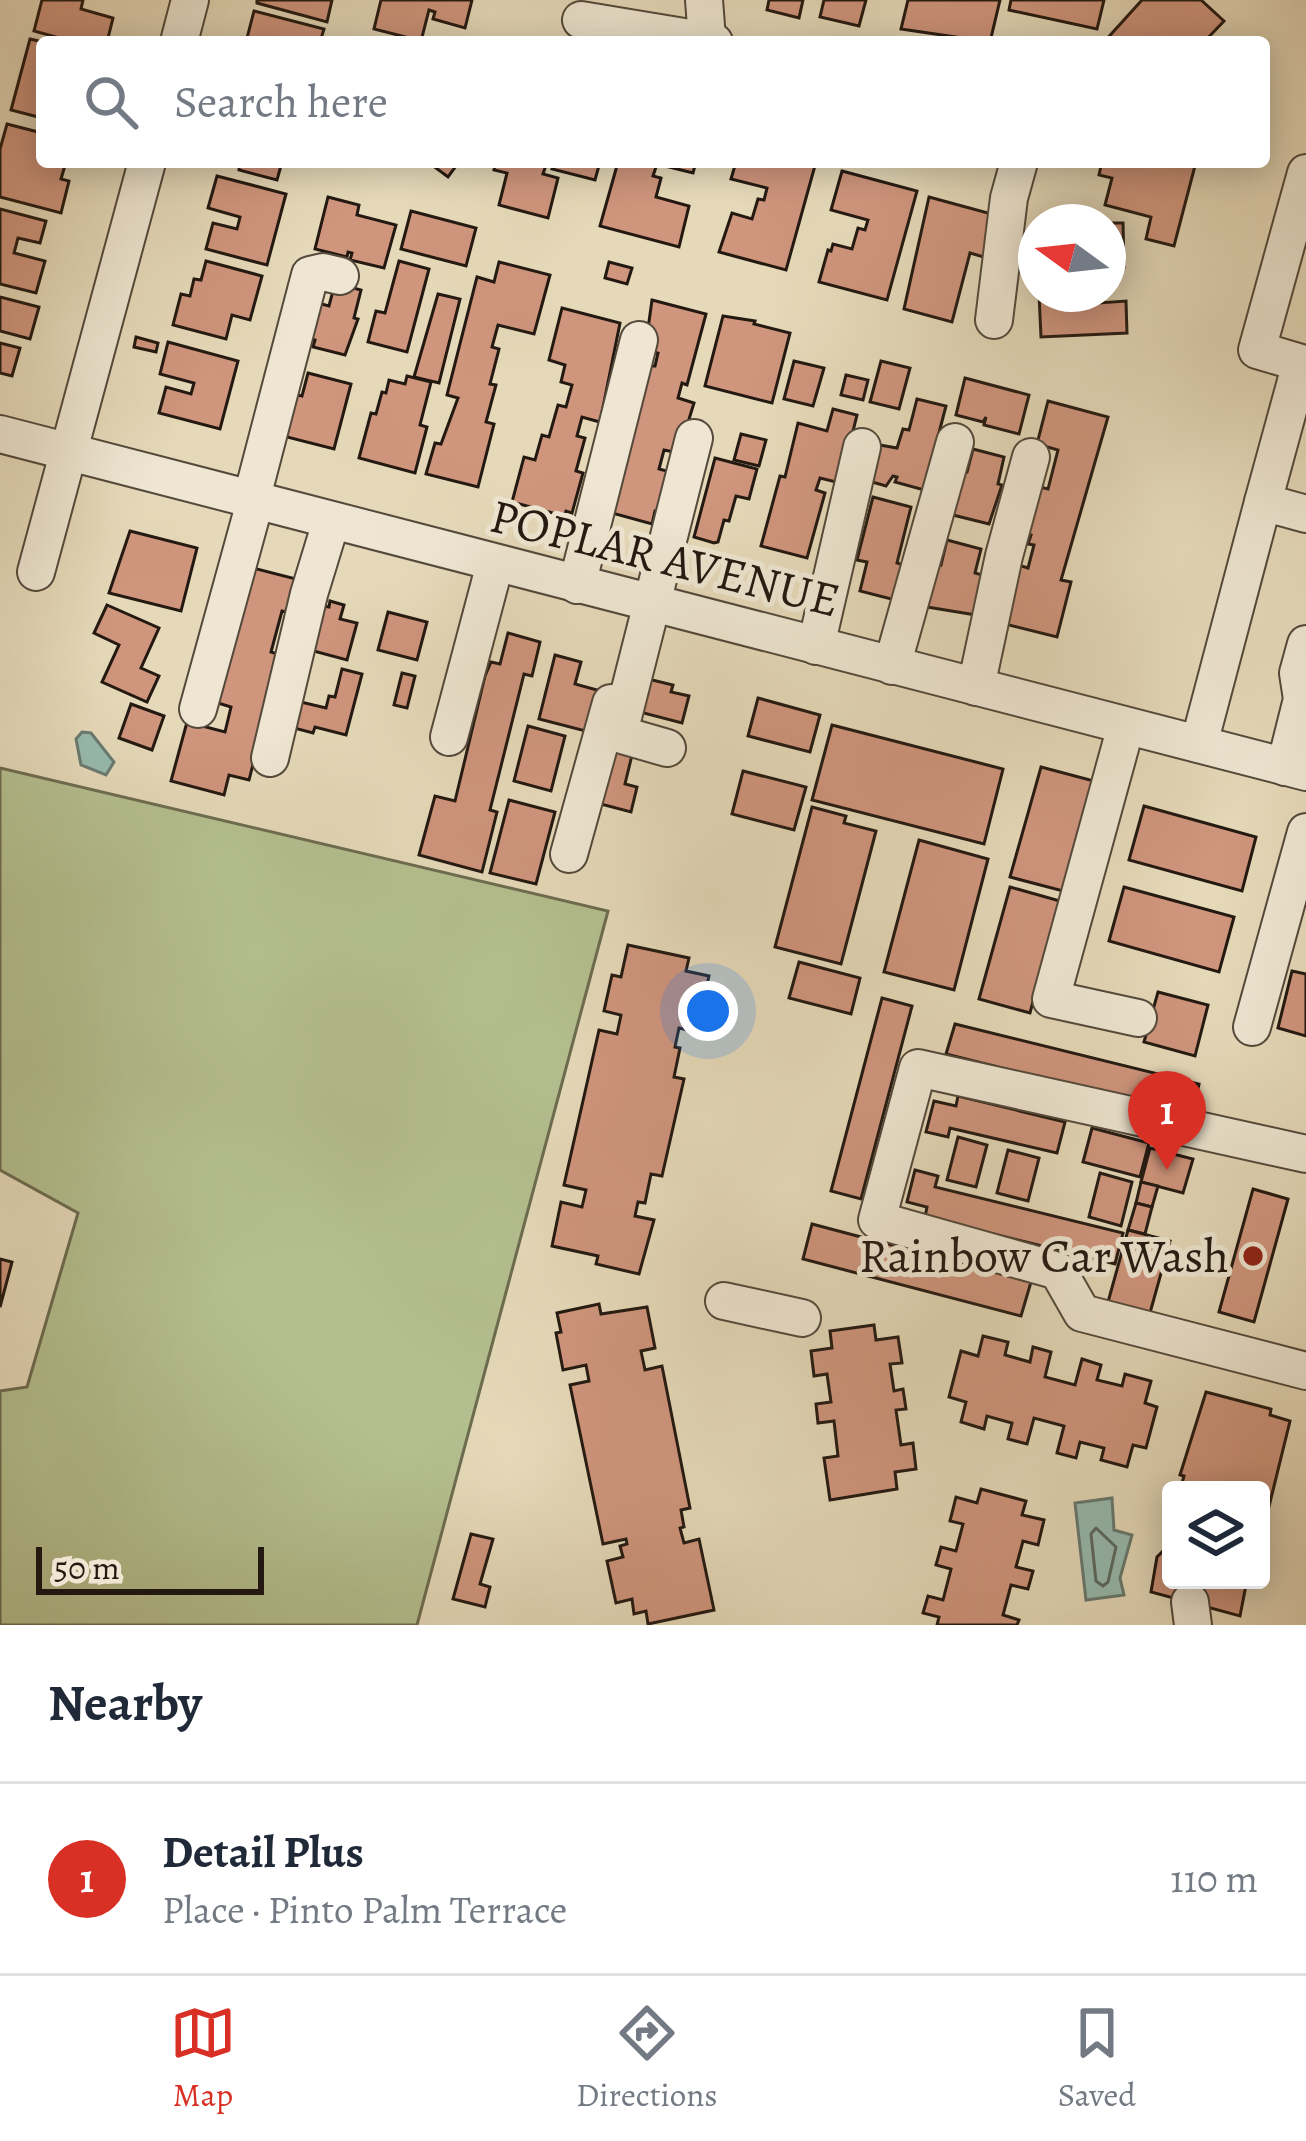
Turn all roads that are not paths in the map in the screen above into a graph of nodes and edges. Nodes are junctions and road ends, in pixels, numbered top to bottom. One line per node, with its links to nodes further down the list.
1 (190, 0): 4 (street)
2 (704, 0): 6 (street)
3 (581, 20): 5 (street)
4 (180, 36)
5 (680, 36)
6 (710, 36)
7 (145, 168): 17 (street)
8 (1016, 168): 11 (street)
9 (1306, 173): 20 (street)
10 (340, 276): 19 (street)
11 (994, 320)
12 (639, 340): 25 (street)
13 (0, 434): 17 (street, POPLAR AVENUE)
14 (694, 438): 26 (street)
15 (955, 442): 29 (street)
16 (862, 447): 28 (street)
17 (70, 455): 19 (street, POPLAR AVENUE); 24 (street)
18 (1031, 457): 30 (street)
19 (253, 502): 22 (street, POPLAR AVENUE); 32 (street)
20 (1263, 502): 21 (street); 35 (street)
21 (1306, 514)
22 (331, 522): 23 (street, POPLAR AVENUE); 37 (street)
23 (495, 564): 25 (street, POPLAR AVENUE); 34 (street)
24 (36, 572)
25 (577, 585): 26 (street, POPLAR AVENUE)
26 (645, 602): 28 (street, POPLAR AVENUE); 36 (street); 40 (street)
27 (1306, 644): 31 (street)
28 (816, 646): 29 (street, POPLAR AVENUE)
29 (892, 666): 30 (street, POPLAR AVENUE)
30 (976, 687): 33 (street, POPLAR AVENUE)
31 (1304, 699): 38 (street)
32 (197, 709)
33 (1126, 726): 35 (street, POPLAR AVENUE); 41 (street)
34 (449, 737)
35 (1198, 744): 38 (street, POPLAR AVENUE)
36 (667, 748)
37 (270, 758)
38 (1295, 770)
39 (1306, 832): 42 (street)
40 (569, 854)
41 (1138, 1018)
42 (1252, 1027)
43 (1306, 1154): 46 (street)
44 (724, 1301): 45 (street)
45 (802, 1318)
46 (1306, 1372)

